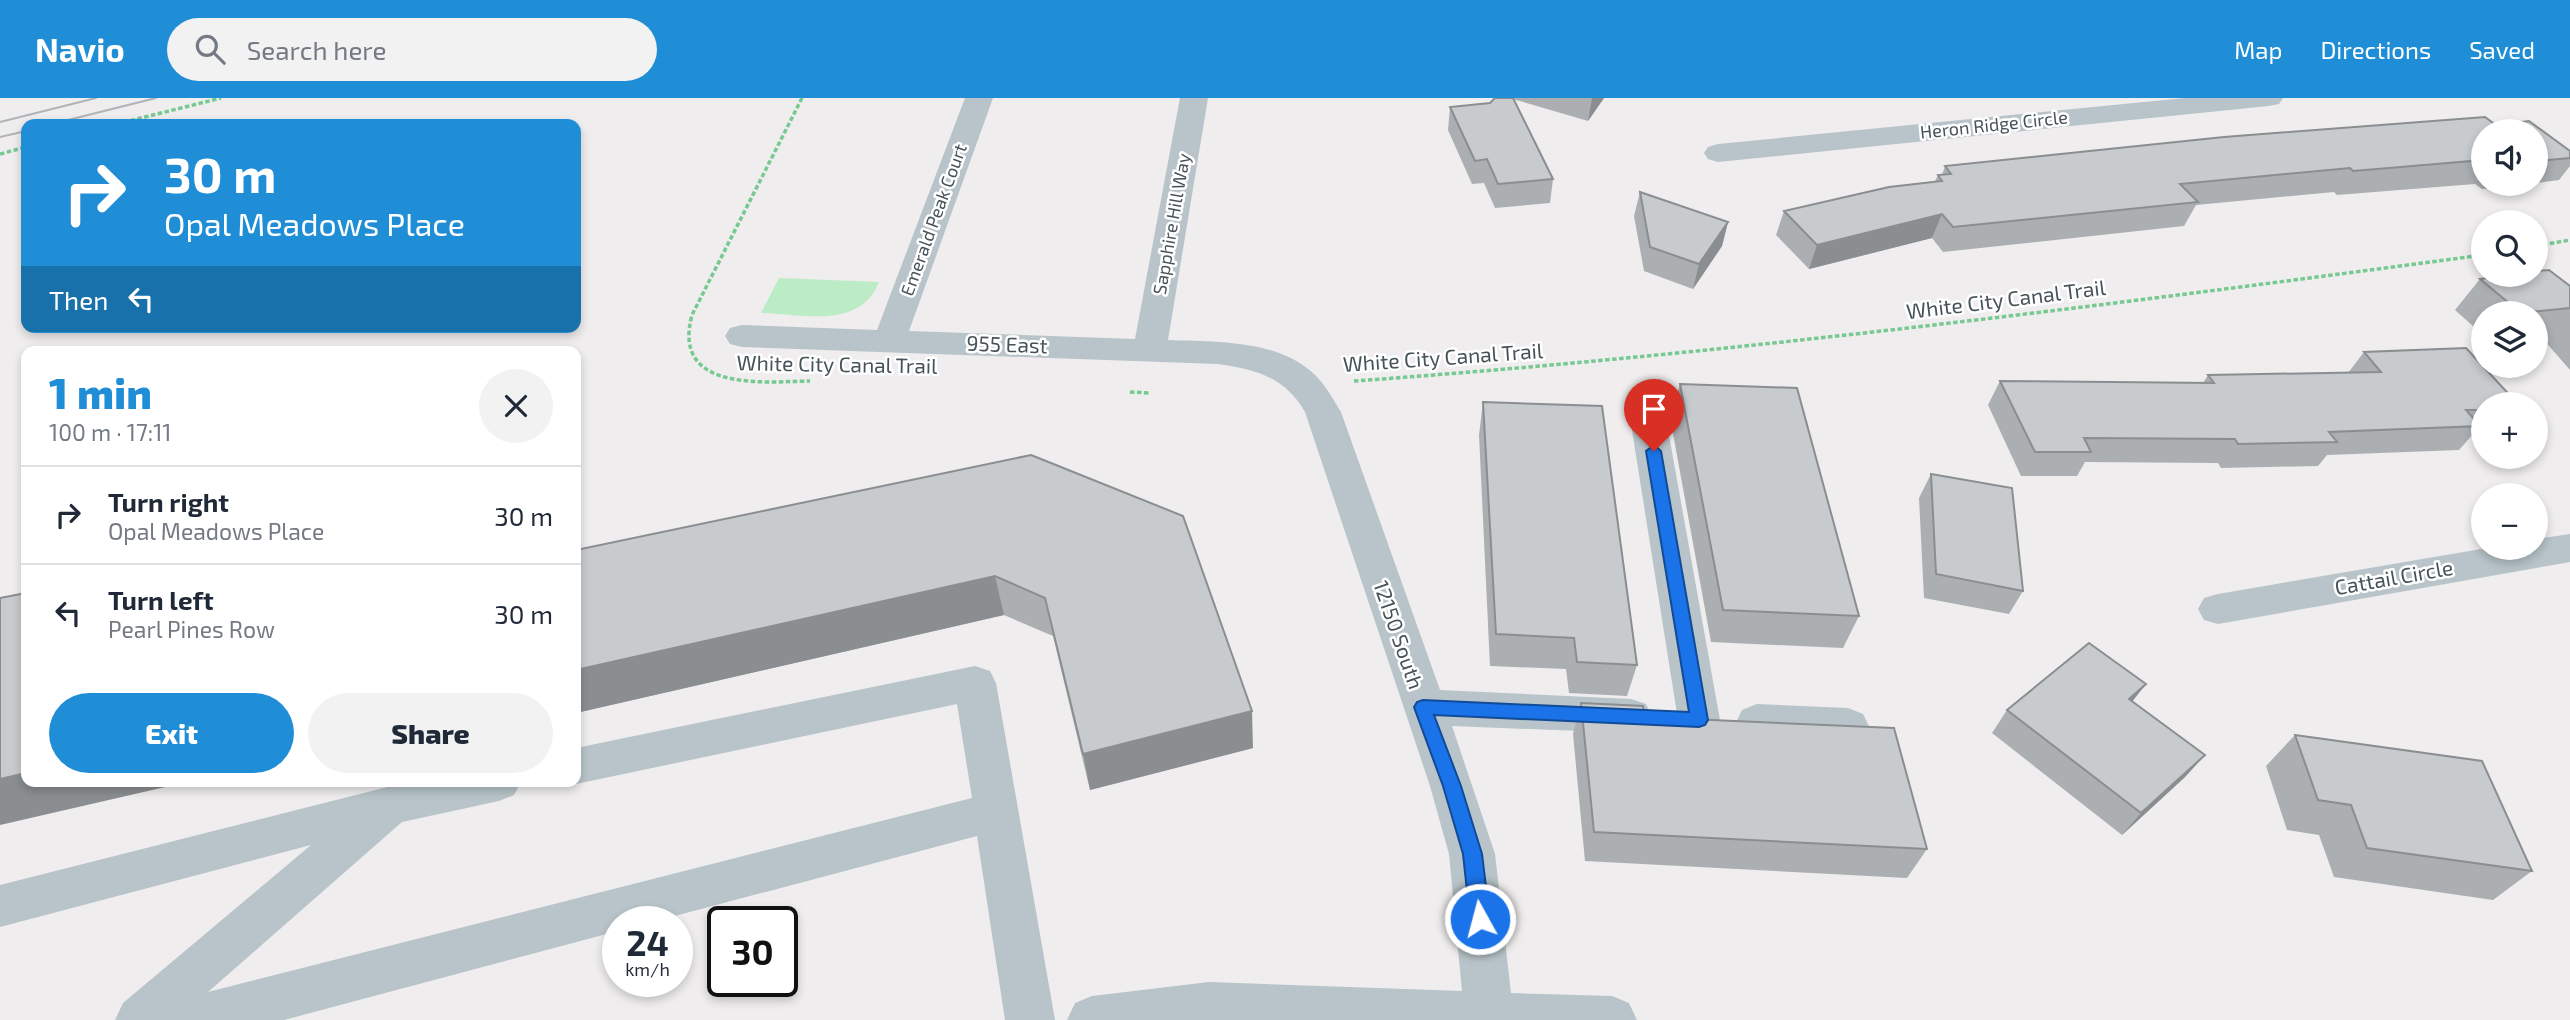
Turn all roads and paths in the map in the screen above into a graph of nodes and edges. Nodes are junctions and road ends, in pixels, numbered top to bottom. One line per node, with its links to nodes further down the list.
1 (221, 98): 6 (path)
2 (802, 98): 17 (path, White City Canal Trail)
3 (979, 98): 14 (street, Emerald Peak Court)
4 (1194, 98): 15 (street, Sapphire Hill Way)
5 (2269, 98): 9 (street, Heron Ridge Circle)
6 (137, 119)
7 (21, 148): 8 (path)
8 (0, 153)
9 (1718, 153)
10 (2570, 240): 11 (path)
11 (2548, 244)
12 (2471, 258): 18 (path, White City Canal Trail)
13 (741, 336): 14 (street, 955 East)
14 (889, 341): 15 (street, 955 East)
15 (1150, 349): 16 (street, 955 East)
16 (1271, 362): 18 (street, 12150 South)
17 (823, 380)
18 (1305, 385): 24 (street, 12150 South)
19 (1118, 391): 20 (path)
20 (1156, 393)
21 (1649, 424): 25 (street)
22 (2570, 548): 23 (street, Cattail Circle)
23 (2218, 609)
24 (1423, 707): 25 (street); 32 (street, 12150 South)
25 (1699, 720): 26 (street)
26 (1848, 726)
27 (581, 765): 30 (street)
28 (454, 787): 29 (street)
29 (391, 794): 31 (street); 35 (street)
30 (996, 811): 36 (street); 37 (street)
31 (0, 906)
32 (1489, 1015): 34 (street); 39 (street)
33 (1151, 1016): 34 (street); 38 (street)
34 (1372, 1016)
35 (140, 1020)
36 (194, 1020)
37 (1030, 1020)
38 (1092, 1020)
39 (1612, 1020)

